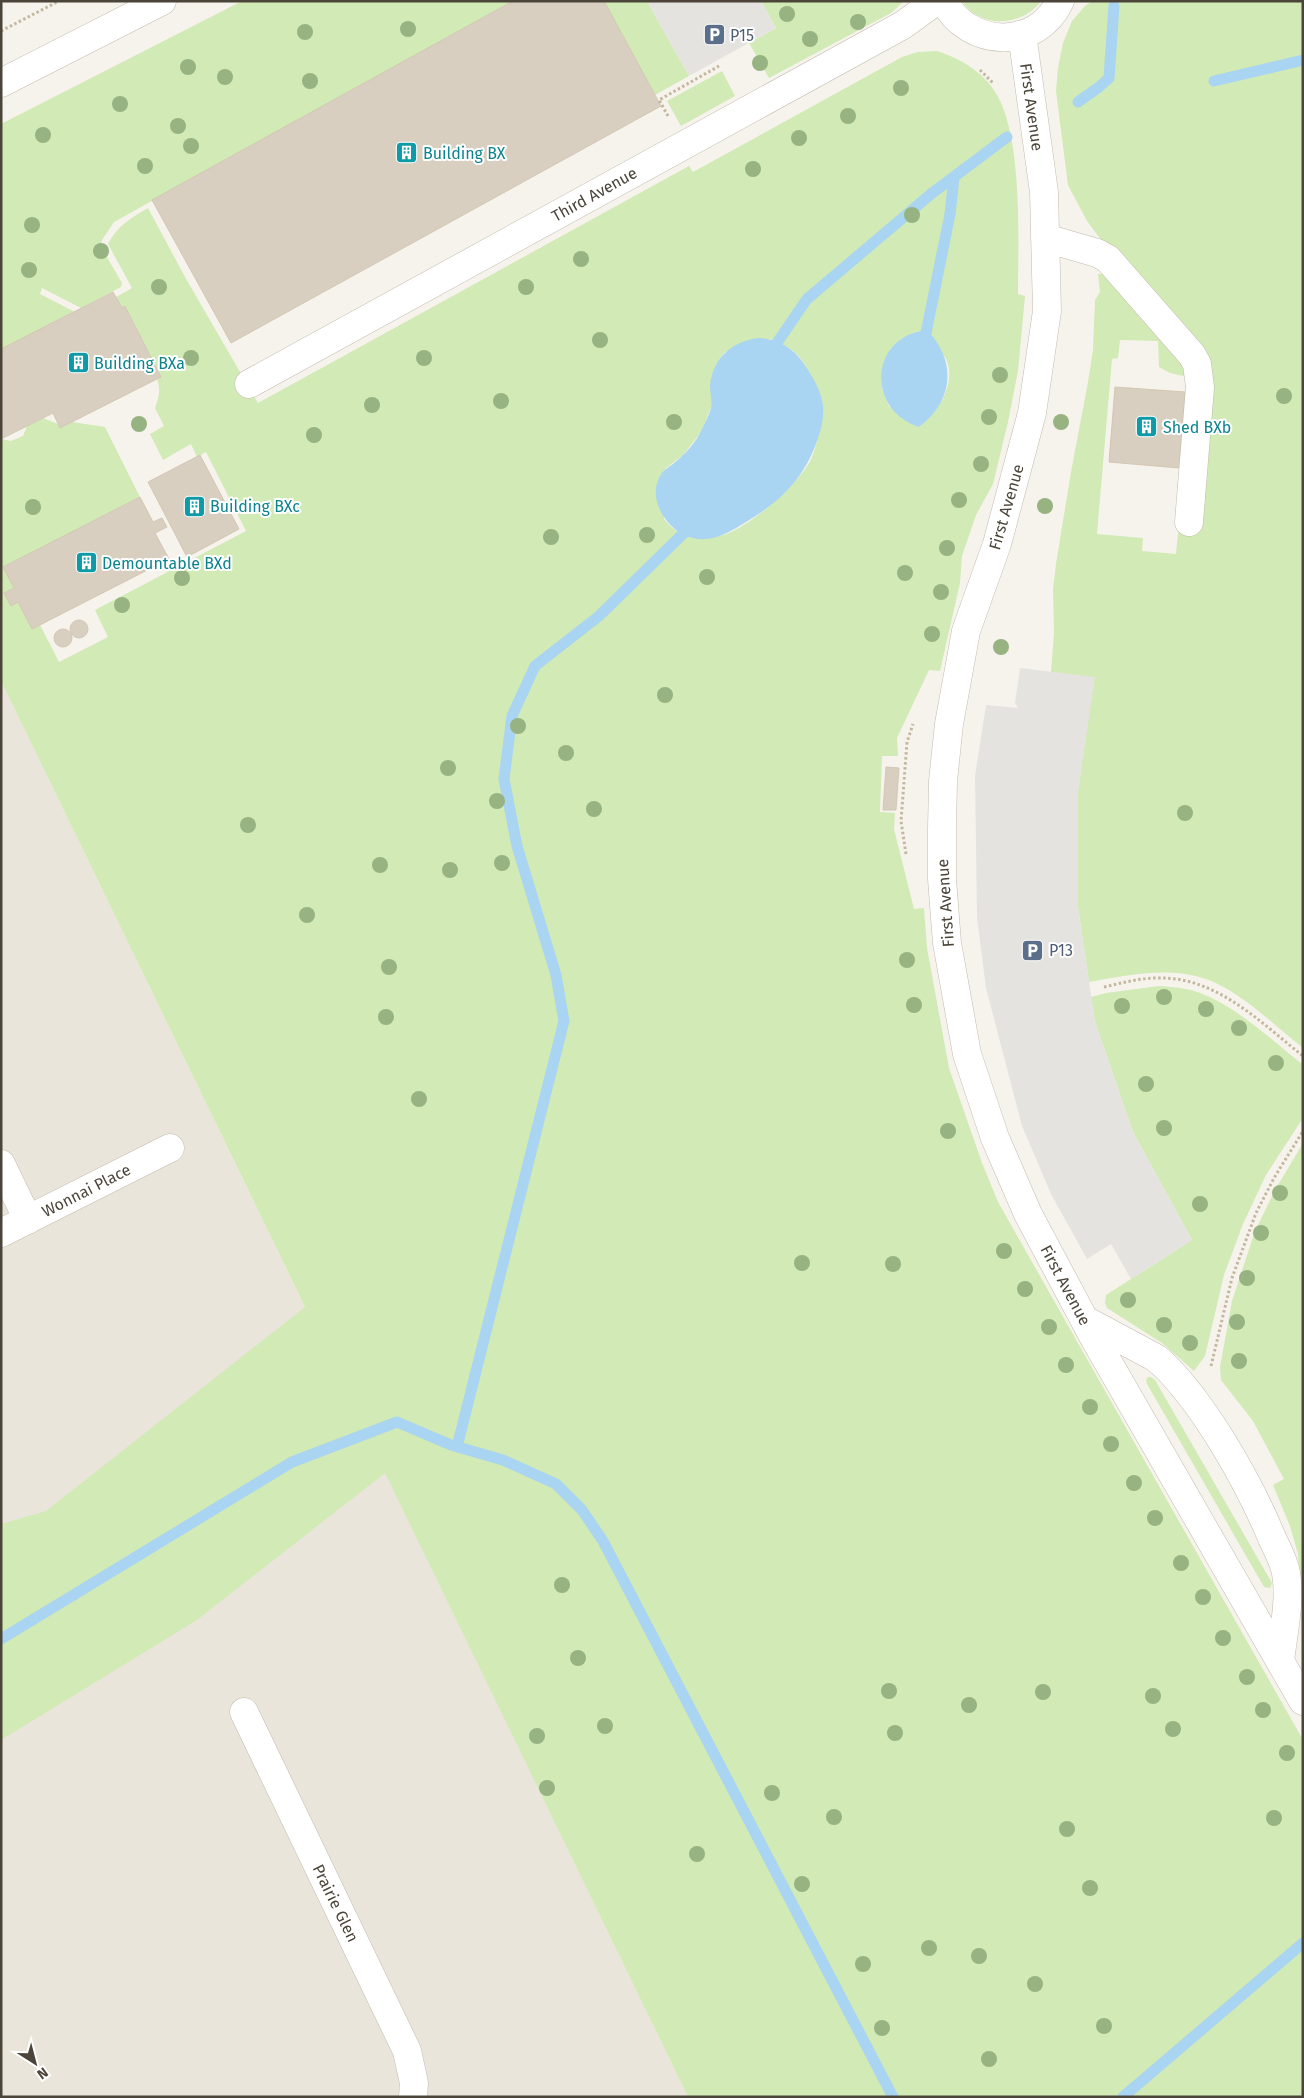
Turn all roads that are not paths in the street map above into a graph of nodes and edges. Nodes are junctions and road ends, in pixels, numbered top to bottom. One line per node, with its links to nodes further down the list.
1 (162, 1): 6 (street)
2 (936, 1): 8 (street, Third Avenue)
3 (944, 1): 5 (street)
4 (1060, 1): 5 (street)
5 (1022, 34): 7 (street, First Avenue)
6 (1, 83)
7 (1045, 238): 9 (street); 14 (street, First Avenue)
8 (250, 384)
9 (1189, 522)
10 (170, 1148): 12 (street, Wonnai Place)
11 (1, 1164): 12 (street)
12 (28, 1220): 13 (street, Wonnai Place)
13 (1, 1233)
14 (1085, 1320): 15 (street, First Avenue); 15 (street)
15 (1280, 1661): 16 (street, First Avenue)
16 (1303, 1701)
17 (244, 1712): 18 (street, Prairie Glen)
18 (413, 2097)

